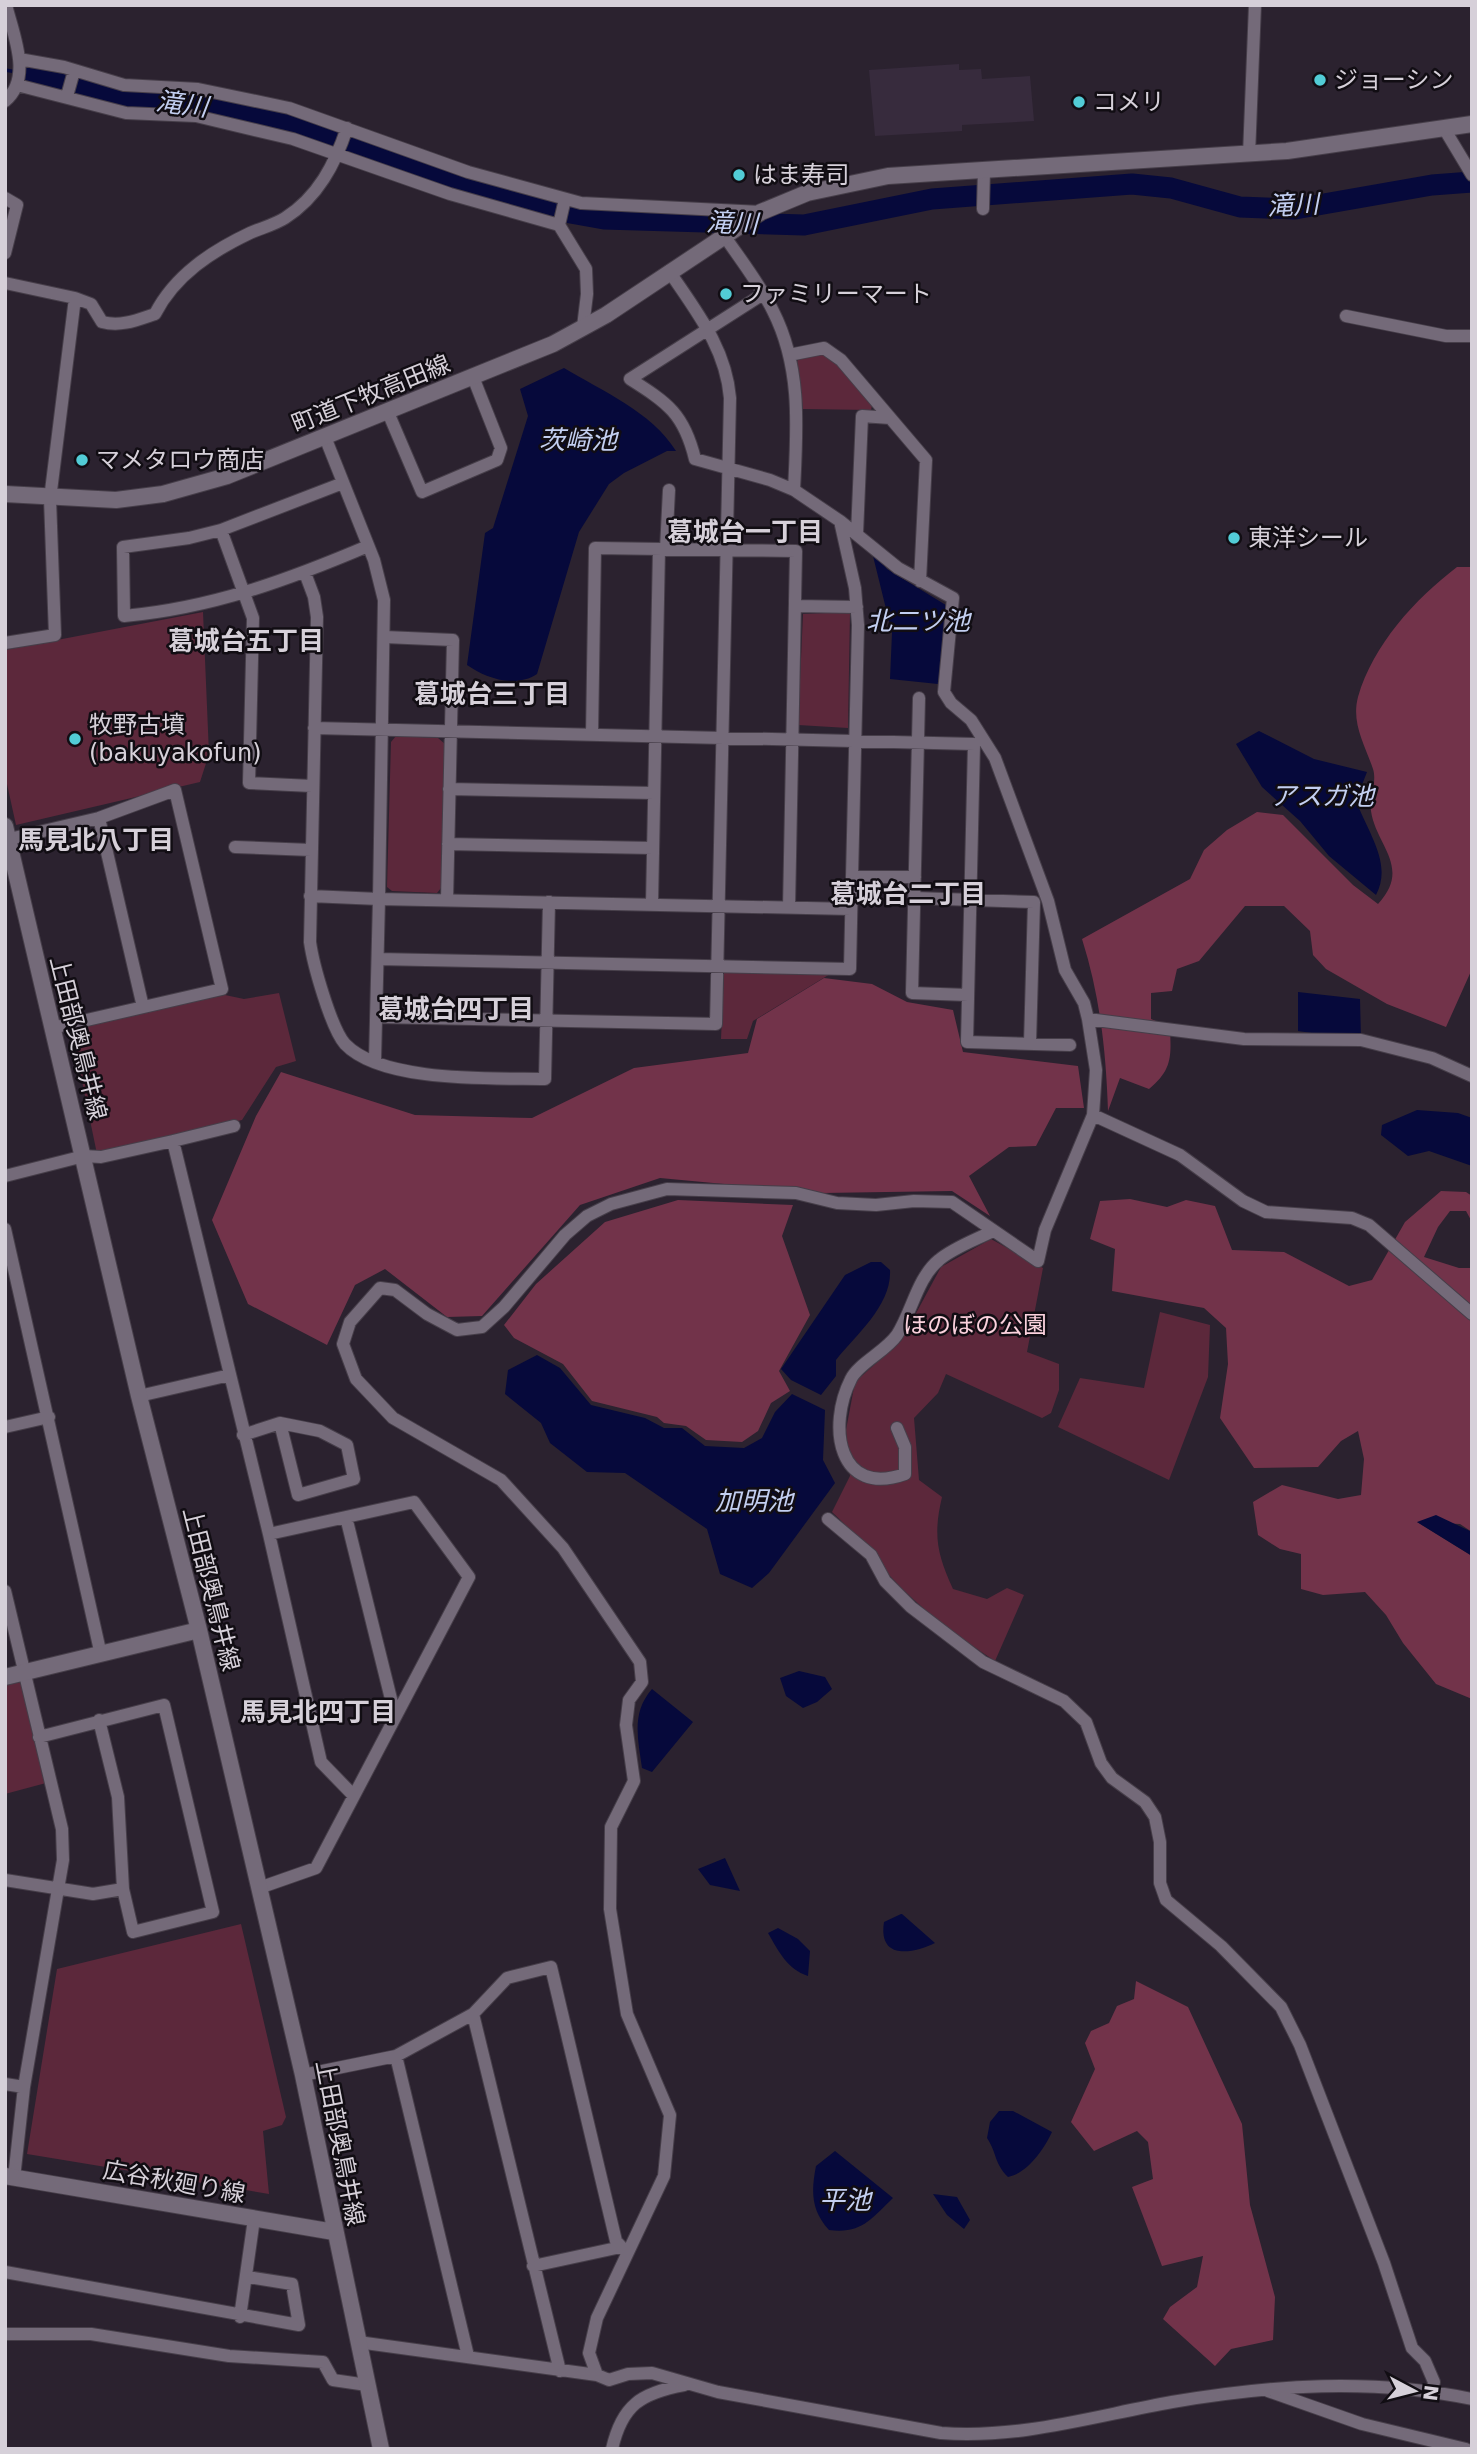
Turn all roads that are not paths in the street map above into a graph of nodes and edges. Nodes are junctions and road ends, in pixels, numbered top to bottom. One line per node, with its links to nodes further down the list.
1 (6, 5): 3 (street)
2 (1255, 5): 12 (street)
3 (20, 64): 4 (street); 5 (street)
4 (74, 71): 6 (street); 9 (street)
5 (17, 85): 6 (street); 7 (street)
6 (67, 96): 11 (street)
7 (5, 101)
8 (1472, 124): 10 (street, 町道下牧高田線)
9 (347, 128): 11 (street); 16 (street)
10 (1445, 130): 12 (street, 町道下牧高田線); 13 (street)
11 (338, 155): 19 (street); 26 (street)
12 (1249, 155): 14 (street, 町道下牧高田線)
13 (1469, 171)
14 (984, 175): 17 (street); 18 (street, 町道下牧高田線)
15 (5, 198): 20 (street)
16 (565, 199): 18 (street); 19 (street)
17 (983, 209)
18 (761, 212): 21 (street, 町道下牧高田線)
19 (559, 225): 28 (street)
20 (8, 228): 22 (street)
21 (723, 234): 23 (street, 町道下牧高田線); 25 (street)
22 (5, 253)
23 (669, 271): 28 (street, 町道下牧高田線); 29 (street)
24 (5, 283): 26 (street)
25 (763, 294): 29 (street); 31 (street)
26 (75, 298): 41 (street)
27 (1346, 316): 30 (street)
28 (583, 327): 32 (street, 町道下牧高田線)
29 (708, 329): 36 (street); 36 (street)
30 (1472, 336)
31 (789, 355): 34 (street); 39 (street)
32 (473, 377): 33 (street, 町道下牧高田線); 33 (street)
33 (387, 410): 35 (street, 町道下牧高田線)
34 (890, 418): 44 (street); 49 (street)
35 (325, 437): 37 (street); 41 (street, 町道下牧高田線)
36 (729, 467): 39 (street); 47 (street)
37 (343, 483): 43 (street); 45 (street)
38 (669, 490): 46 (street)
39 (794, 490): 42 (street)
40 (5, 494): 41 (street, 町道下牧高田線)
41 (50, 499): 54 (street)
42 (840, 521): 44 (street); 52 (street)
43 (221, 530): 50 (street); 50 (street)
44 (858, 534): 49 (street)
45 (368, 546): 48 (street); 53 (street)
46 (662, 549): 47 (street); 59 (street); 60 (street)
47 (727, 550): 51 (street); 61 (street)
48 (305, 573): 50 (street); 56 (street)
49 (920, 581): 92 (street)
50 (246, 593): 65 (street)
51 (795, 606): 52 (street); 62 (street)
52 (857, 607): 63 (street)
53 (385, 637): 57 (street); 58 (street)
54 (5, 643)
55 (919, 698): 64 (street)
56 (314, 728): 57 (street); 65 (street)
57 (382, 730): 58 (street); 78 (street)
58 (450, 732): 59 (street); 66 (street)
59 (592, 735): 60 (street)
60 (656, 736): 61 (street); 67 (street)
61 (723, 738): 62 (street); 83 (street)
62 (792, 739): 63 (street); 84 (street)
63 (855, 740): 64 (street); 74 (street)
64 (918, 742): 75 (street); 80 (street)
65 (312, 786): 73 (street)
66 (449, 789): 67 (street); 70 (street)
67 (654, 793): 72 (street)
68 (99, 818): 69 (street); 90 (street); 90 (street)
69 (6, 835): 94 (street, 上田部奥鳥井線)
70 (448, 844): 72 (street); 79 (street)
71 (235, 847): 73 (street)
72 (653, 848): 82 (street)
73 (311, 850): 76 (street)
74 (852, 877): 75 (street); 85 (street)
75 (915, 877): 77 (street)
76 (310, 896): 78 (street); 97 (street)
77 (915, 898): 80 (street); 89 (street)
78 (379, 899): 79 (street); 86 (street)
79 (447, 900): 81 (street)
80 (970, 900): 89 (street); 95 (street)
81 (549, 902): 82 (street); 87 (street)
82 (652, 904): 83 (street)
83 (719, 906): 84 (street); 88 (street)
84 (789, 908): 85 (street)
85 (851, 909): 88 (street)
86 (378, 959): 87 (street); 91 (street)
87 (547, 963): 88 (street); 93 (street)
88 (718, 966): 93 (street)
89 (968, 995): 95 (street)
90 (143, 1007): 94 (street)
91 (376, 1017): 93 (street); 97 (street)
92 (1088, 1019): 98 (street); 99 (street)
93 (545, 1021): 97 (street)
94 (52, 1028): 102 (street, 上田部奥鳥井線)
95 (1030, 1044): 96 (street)
96 (1070, 1045)
97 (375, 1060)
98 (1472, 1076)
99 (1093, 1115): 105 (street); 106 (street)
100 (234, 1126): 101 (street)
101 (173, 1141): 102 (street); 107 (street)
102 (84, 1156): 103 (street); 108 (street, 上田部奥鳥井線)
103 (5, 1176)
104 (5, 1228): 109 (street)
105 (991, 1232): 112 (street); 138 (street)
106 (1472, 1314)
107 (230, 1375): 108 (street); 113 (street)
108 (139, 1396): 118 (street, 上田部奥鳥井線)
109 (48, 1417): 111 (street); 119 (street)
110 (280, 1423): 110 (street); 113 (street)
111 (5, 1427)
112 (897, 1428)
113 (243, 1435): 116 (street)
114 (346, 1517): 116 (street); 122 (street); 122 (street)
115 (828, 1519): 151 (street)
116 (269, 1534): 125 (street)
117 (5, 1591): 120 (street)
118 (199, 1630): 119 (street); 127 (street, 上田部奥鳥井線)
119 (101, 1655): 120 (street)
120 (24, 1673): 121 (street); 124 (street)
121 (5, 1677)
122 (396, 1715): 125 (street)
123 (99, 1720): 124 (street); 129 (street); 129 (street)
124 (39, 1737): 128 (street)
125 (353, 1795): 127 (street)
126 (5, 1880): 128 (street)
127 (258, 1888): 132 (street, 上田部奥鳥井線)
128 (58, 1889): 129 (street); 134 (street)
129 (123, 1889)
130 (473, 2014): 131 (street); 138 (street); 139 (street)
131 (396, 2056): 132 (street); 145 (street)
132 (303, 2075): 137 (street, 上田部奥鳥井線)
133 (5, 2084): 134 (street)
134 (24, 2087): 135 (street)
135 (9, 2177): 136 (street, 広谷秋廻り線)
136 (254, 2219): 137 (street, 広谷秋廻り線); 141 (street)
137 (334, 2232): 144 (street, 上田部奥鳥井線)
138 (624, 2249): 139 (street); 147 (street)
139 (533, 2266): 146 (street)
140 (5, 2272): 142 (street)
141 (248, 2277): 142 (street); 142 (street)
142 (240, 2317)
143 (5, 2334): 149 (street)
144 (358, 2342): 145 (street); 149 (street, 上田部奥鳥井線)
145 (468, 2356): 146 (street)
146 (560, 2371): 147 (street)
147 (597, 2375): 148 (street)
148 (688, 2384): 150 (street); 154 (street)
149 (367, 2385): 153 (street, 上田部奥鳥井線)
150 (1264, 2389): 151 (street); 155 (street)
151 (1432, 2391): 152 (street)
152 (1472, 2399)
153 (381, 2449)
154 (612, 2449)
155 (1466, 2449)

